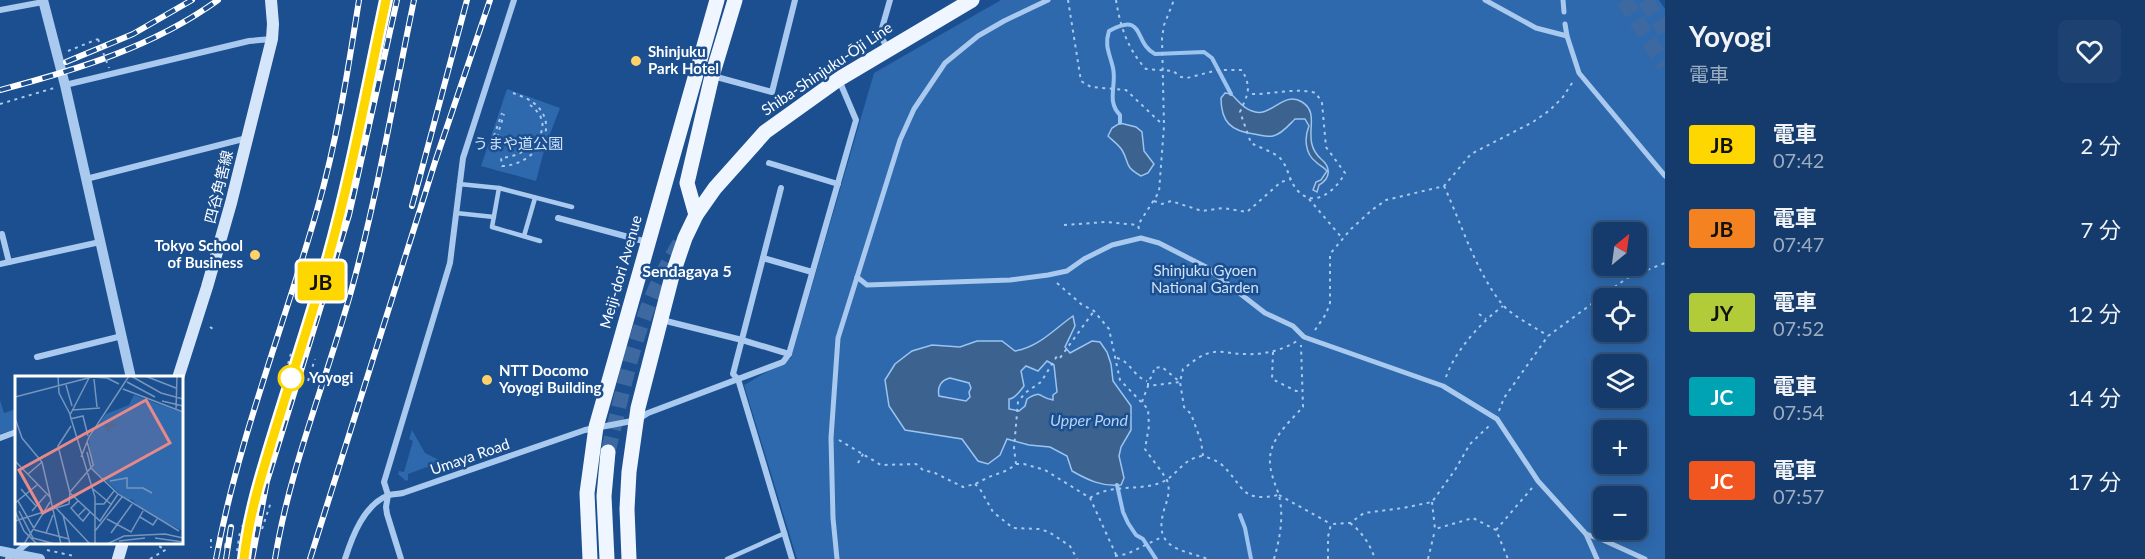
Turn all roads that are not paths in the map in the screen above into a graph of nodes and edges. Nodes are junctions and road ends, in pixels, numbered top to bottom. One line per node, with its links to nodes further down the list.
1 (271, 0): 16 (main road, 四谷角筈線)
2 (514, 0): 25 (street)
3 (717, 0): 39 (main road, Meiji-dori Avenue)
4 (735, 0): 18 (main road)
5 (795, 0): 18 (street)
6 (890, 0): 17 (street)
7 (972, 0): 17 (main road, Shiba-Shinjuku-Ōji Line)
8 (1048, 0): 44 (street)
9 (1485, 0): 15 (street)
10 (1563, 0): 13 (street)
11 (43, 1): 12 (street); 20 (street)
12 (0, 10)
13 (1564, 12)
14 (1565, 24): 15 (street)
15 (1567, 36): 23 (street)
16 (272, 39): 20 (street); 21 (main road, 四谷角筈線)
17 (888, 49): 19 (main road, Shiba-Shinjuku-Ōji Line)
18 (712, 76): 32 (main road)
19 (839, 79): 26 (street); 32 (main road, Shiba-Shinjuku-Ōji Line)
20 (65, 85): 24 (street)
21 (247, 138): 24 (street); 51 (main road, 四谷角筈線)
22 (769, 163): 26 (street)
23 (1665, 176)
24 (86, 179): 38 (street)
25 (459, 184): 27 (lane); 31 (street)
26 (838, 184): 43 (street)
27 (499, 188): 29 (lane); 33 (lane)
28 (781, 188): 40 (street)
29 (535, 198): 30 (lane); 36 (lane)
30 (572, 207)
31 (456, 213): 33 (lane); 58 (street)
32 (696, 214): 45 (main road)
33 (494, 217): 36 (lane)
34 (558, 218): 39 (street)
35 (2, 234): 41 (street)
36 (524, 236): 37 (lane)
37 (540, 241)
38 (100, 242): 41 (street); 46 (street)
39 (649, 242): 54 (main road, Meiji-dori Avenue)
40 (763, 258): 43 (street); 47 (street)
41 (9, 262): 42 (street)
42 (0, 264)
43 (812, 272): 48 (street)
44 (857, 277): 60 (street); 75 (street)
45 (660, 320): 47 (street); 53 (main road)
46 (122, 336): 49 (street); 50 (street)
47 (742, 340): 48 (street); 52 (street)
48 (789, 354): 52 (street, Umaya Road)
49 (37, 357)
50 (131, 376)
51 (179, 376)
52 (738, 380): 53 (street, Umaya Road); 59 (street)
53 (637, 420): 54 (street, Umaya Road); 72 (main road)
54 (596, 427): 58 (street, Umaya Road); 70 (main road, Meiji-dori Avenue)
55 (15, 432): 56 (street)
56 (0, 438)
57 (608, 452): 71 (main road)
58 (388, 495): 68 (street, Umaya Road); 69 (street)
59 (784, 533): 65 (lane); 74 (street)
60 (1586, 534): 76 (street); 77 (street)
61 (27, 544): 64 (street)
62 (123, 544): 67 (main road)
63 (0, 551): 64 (street)
64 (11, 556): 66 (street)
65 (734, 558): 73 (lane)
66 (39, 559)
67 (118, 559)
68 (345, 559)
69 (401, 559)
70 (590, 559)
71 (607, 559)
72 (629, 559)
73 (727, 559)
74 (792, 559)
75 (837, 559)
76 (1597, 559)
77 (1645, 559)

